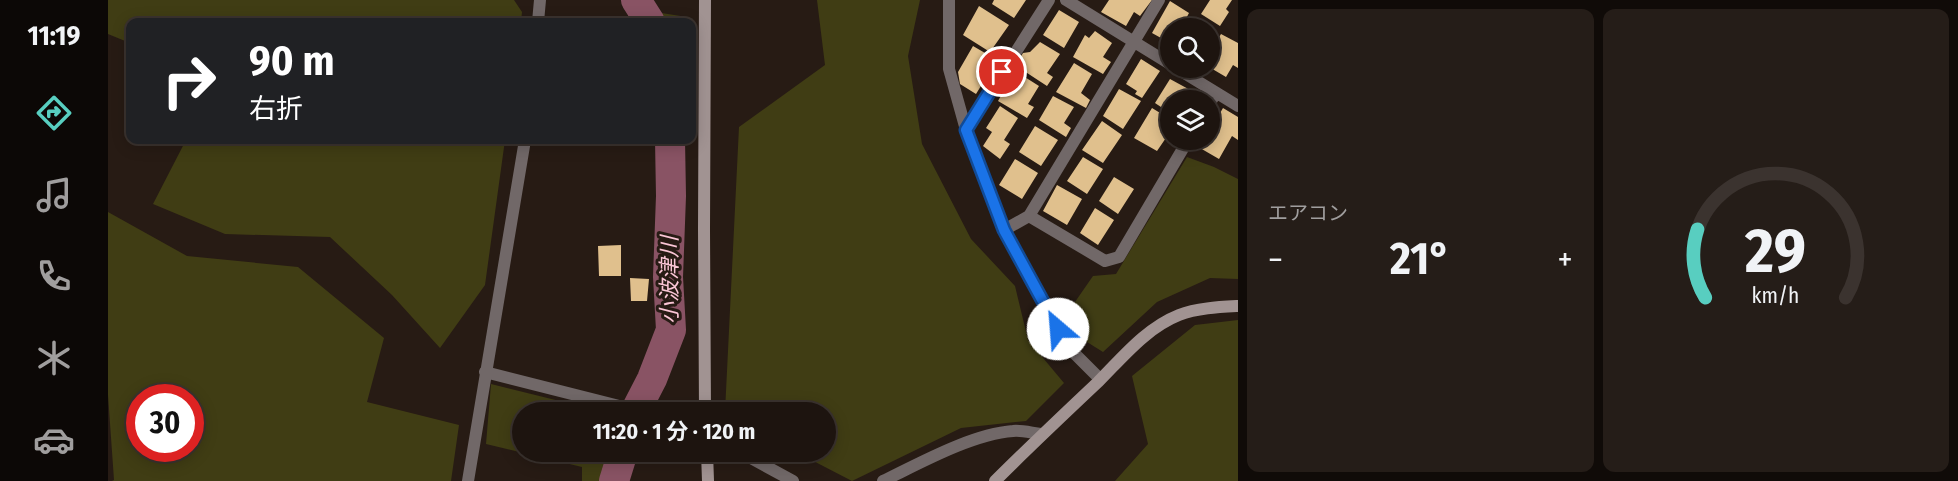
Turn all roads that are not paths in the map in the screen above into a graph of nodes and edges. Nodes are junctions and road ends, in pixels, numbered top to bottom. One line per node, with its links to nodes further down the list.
1 (540, 0): 7 (street)
2 (705, 0): 23 (main road)
3 (949, 0): 14 (street)
4 (1049, 0): 14 (street)
5 (1066, 0): 8 (street)
6 (1159, 0): 8 (street)
7 (538, 18)
8 (1135, 42): 9 (street); 17 (street)
9 (1160, 58)
10 (1192, 78): 11 (street)
11 (1211, 90)
12 (1220, 95): 13 (street)
13 (1238, 106)
14 (966, 130): 18 (street)
15 (524, 144): 20 (street)
16 (1182, 150): 17 (street)
17 (1029, 216): 18 (street)
18 (1004, 230): 21 (street)
19 (1238, 306): 21 (main road)
20 (485, 372): 22 (street); 27 (street)
21 (1100, 379): 24 (main road)
22 (597, 402)
23 (705, 402)
24 (1041, 434): 30 (street); 31 (main road)
25 (707, 462): 28 (main road)
26 (758, 462): 29 (street)
27 (468, 481)
28 (708, 481)
29 (793, 481)
30 (883, 481)
31 (995, 481)

